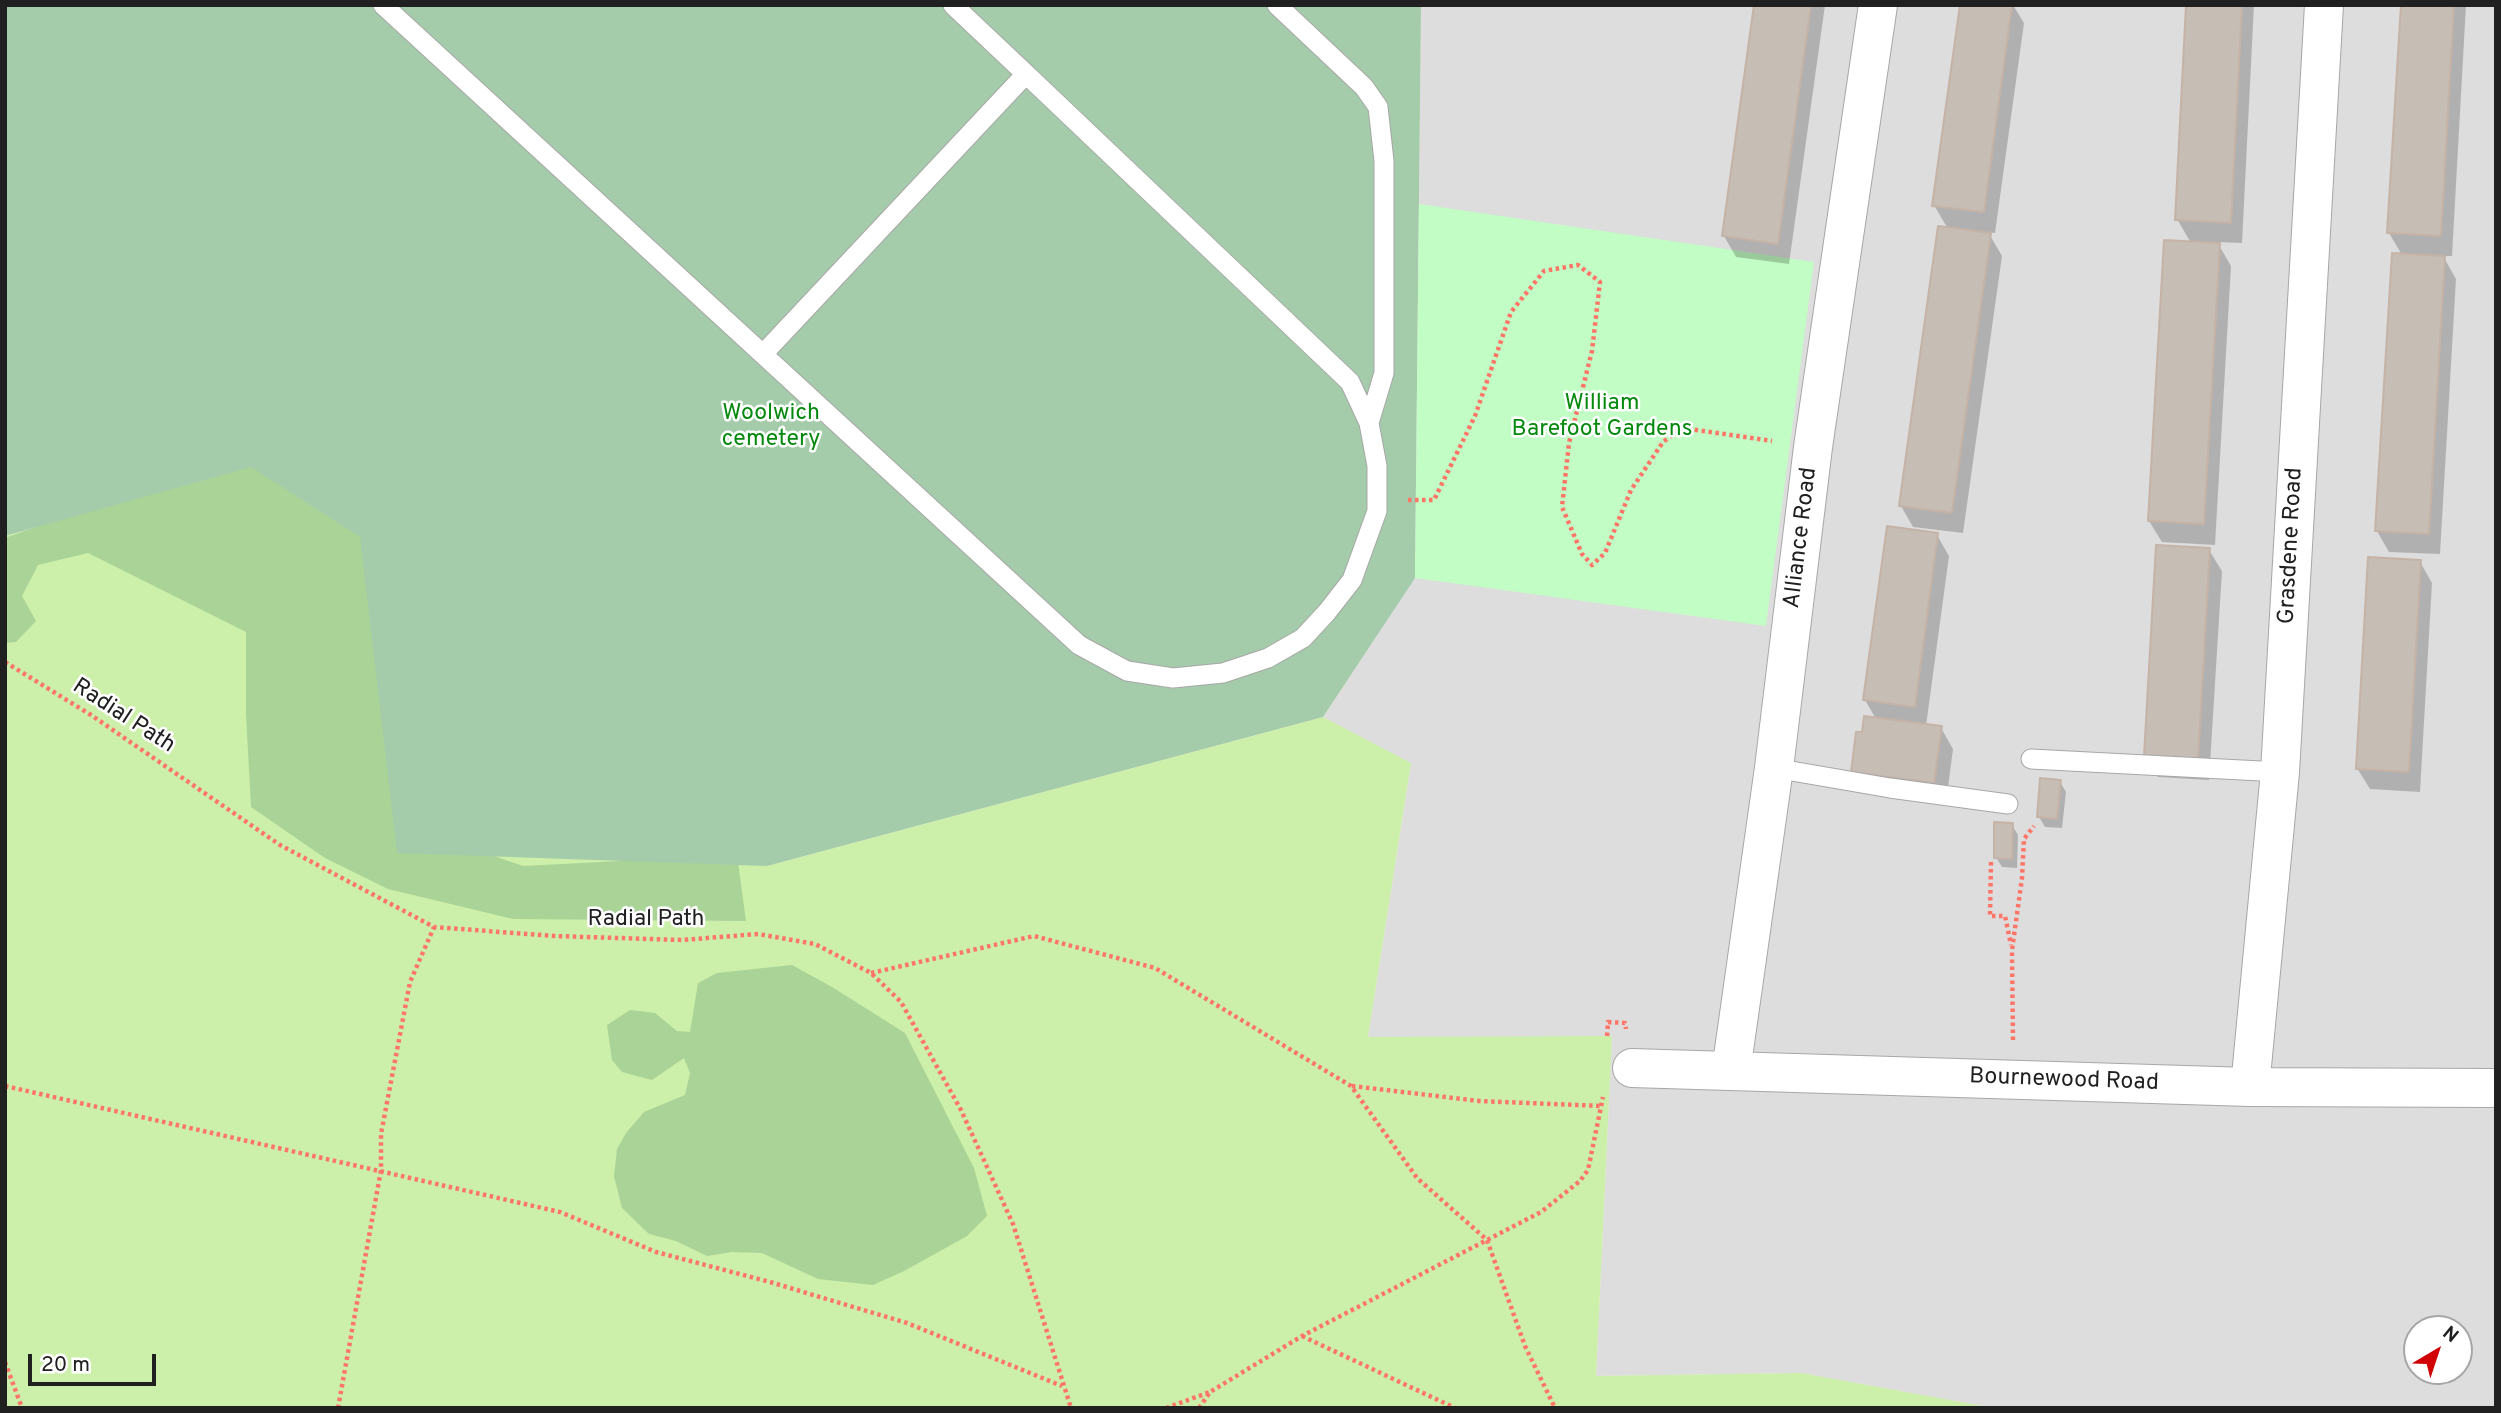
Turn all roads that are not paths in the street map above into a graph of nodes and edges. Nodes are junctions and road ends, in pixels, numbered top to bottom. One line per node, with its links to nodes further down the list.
1 (383, 5): 7 (lane)
2 (953, 5): 6 (lane)
3 (1277, 5): 8 (lane)
4 (1878, 5): 10 (street, Alliance Road)
5 (2324, 5): 11 (street, Grasdene Road)
6 (1026, 74): 7 (lane); 8 (lane)
7 (764, 355): 8 (lane)
8 (1368, 423)
9 (2031, 759): 11 (lane)
10 (1774, 768): 12 (lane); 14 (street, Alliance Road)
11 (2280, 772): 15 (street, Grasdene Road)
12 (2008, 804)
13 (1619, 1059): 14 (street, Bournewood Road)
14 (1731, 1071): 15 (street, Bournewood Road)
15 (2250, 1087): 16 (street, Bournewood Road)
16 (2496, 1088)

